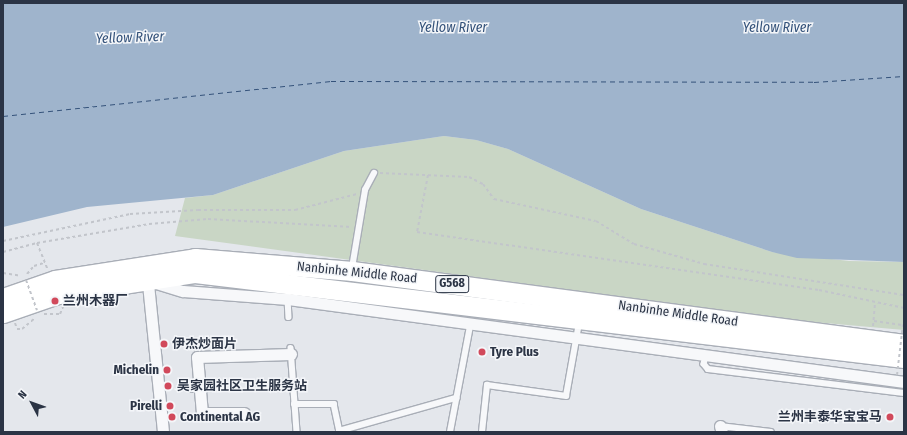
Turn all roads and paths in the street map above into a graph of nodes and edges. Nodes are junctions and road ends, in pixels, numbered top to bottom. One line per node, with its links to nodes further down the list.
1 (374, 173): 2 (path); 3 (lane)
2 (428, 175): 12 (path); 15 (path)
3 (365, 190): 4 (lane); 5 (path)
4 (359, 227): 6 (path); 8 (lane)
5 (3, 241)
6 (38, 243): 7 (path); 11 (path)
7 (3, 252)
8 (352, 270): 10 (highway, Nanbinhe Middle Road / G568); 25 (highway, Nanbinhe Middle Road / G568)
9 (3, 273): 11 (path)
10 (147, 273): 13 (highway, Nanbinhe Middle Road / G568); 14 (street); 19 (highway, Nanbinhe Middle Road / G568); 21 (highway, Nanbinhe Middle Road / G568); 37 (street)
11 (26, 280): 17 (path, bridge)
12 (904, 295)
13 (3, 298)
14 (288, 299): 20 (lane); 23 (street)
15 (875, 302): 16 (path); 25 (path)
16 (904, 308)
17 (37, 310): 18 (path); 24 (path)
18 (65, 310)
19 (3, 313)
20 (289, 318)
21 (580, 318): 26 (lane); 30 (highway, Nanbinhe Middle Road / G568)
22 (903, 325): 25 (path); 30 (path, bridge)
23 (470, 326): 26 (street); 32 (lane)
24 (16, 329)
25 (872, 330): 27 (highway, Nanbinhe Middle Road / G568)
26 (576, 339): 29 (street); 40 (lane)
27 (904, 344)
28 (291, 351): 33 (lane); 34 (street)
29 (706, 356): 30 (street); 31 (lane)
30 (902, 372)
31 (904, 393)
32 (456, 398): 36 (lane); 39 (lane)
33 (294, 404): 36 (lane); 38 (lane)
34 (244, 412)
35 (721, 429): 41 (lane)
36 (340, 431)
37 (163, 432)
38 (297, 432)
39 (450, 432)
40 (482, 432)
41 (771, 432)

